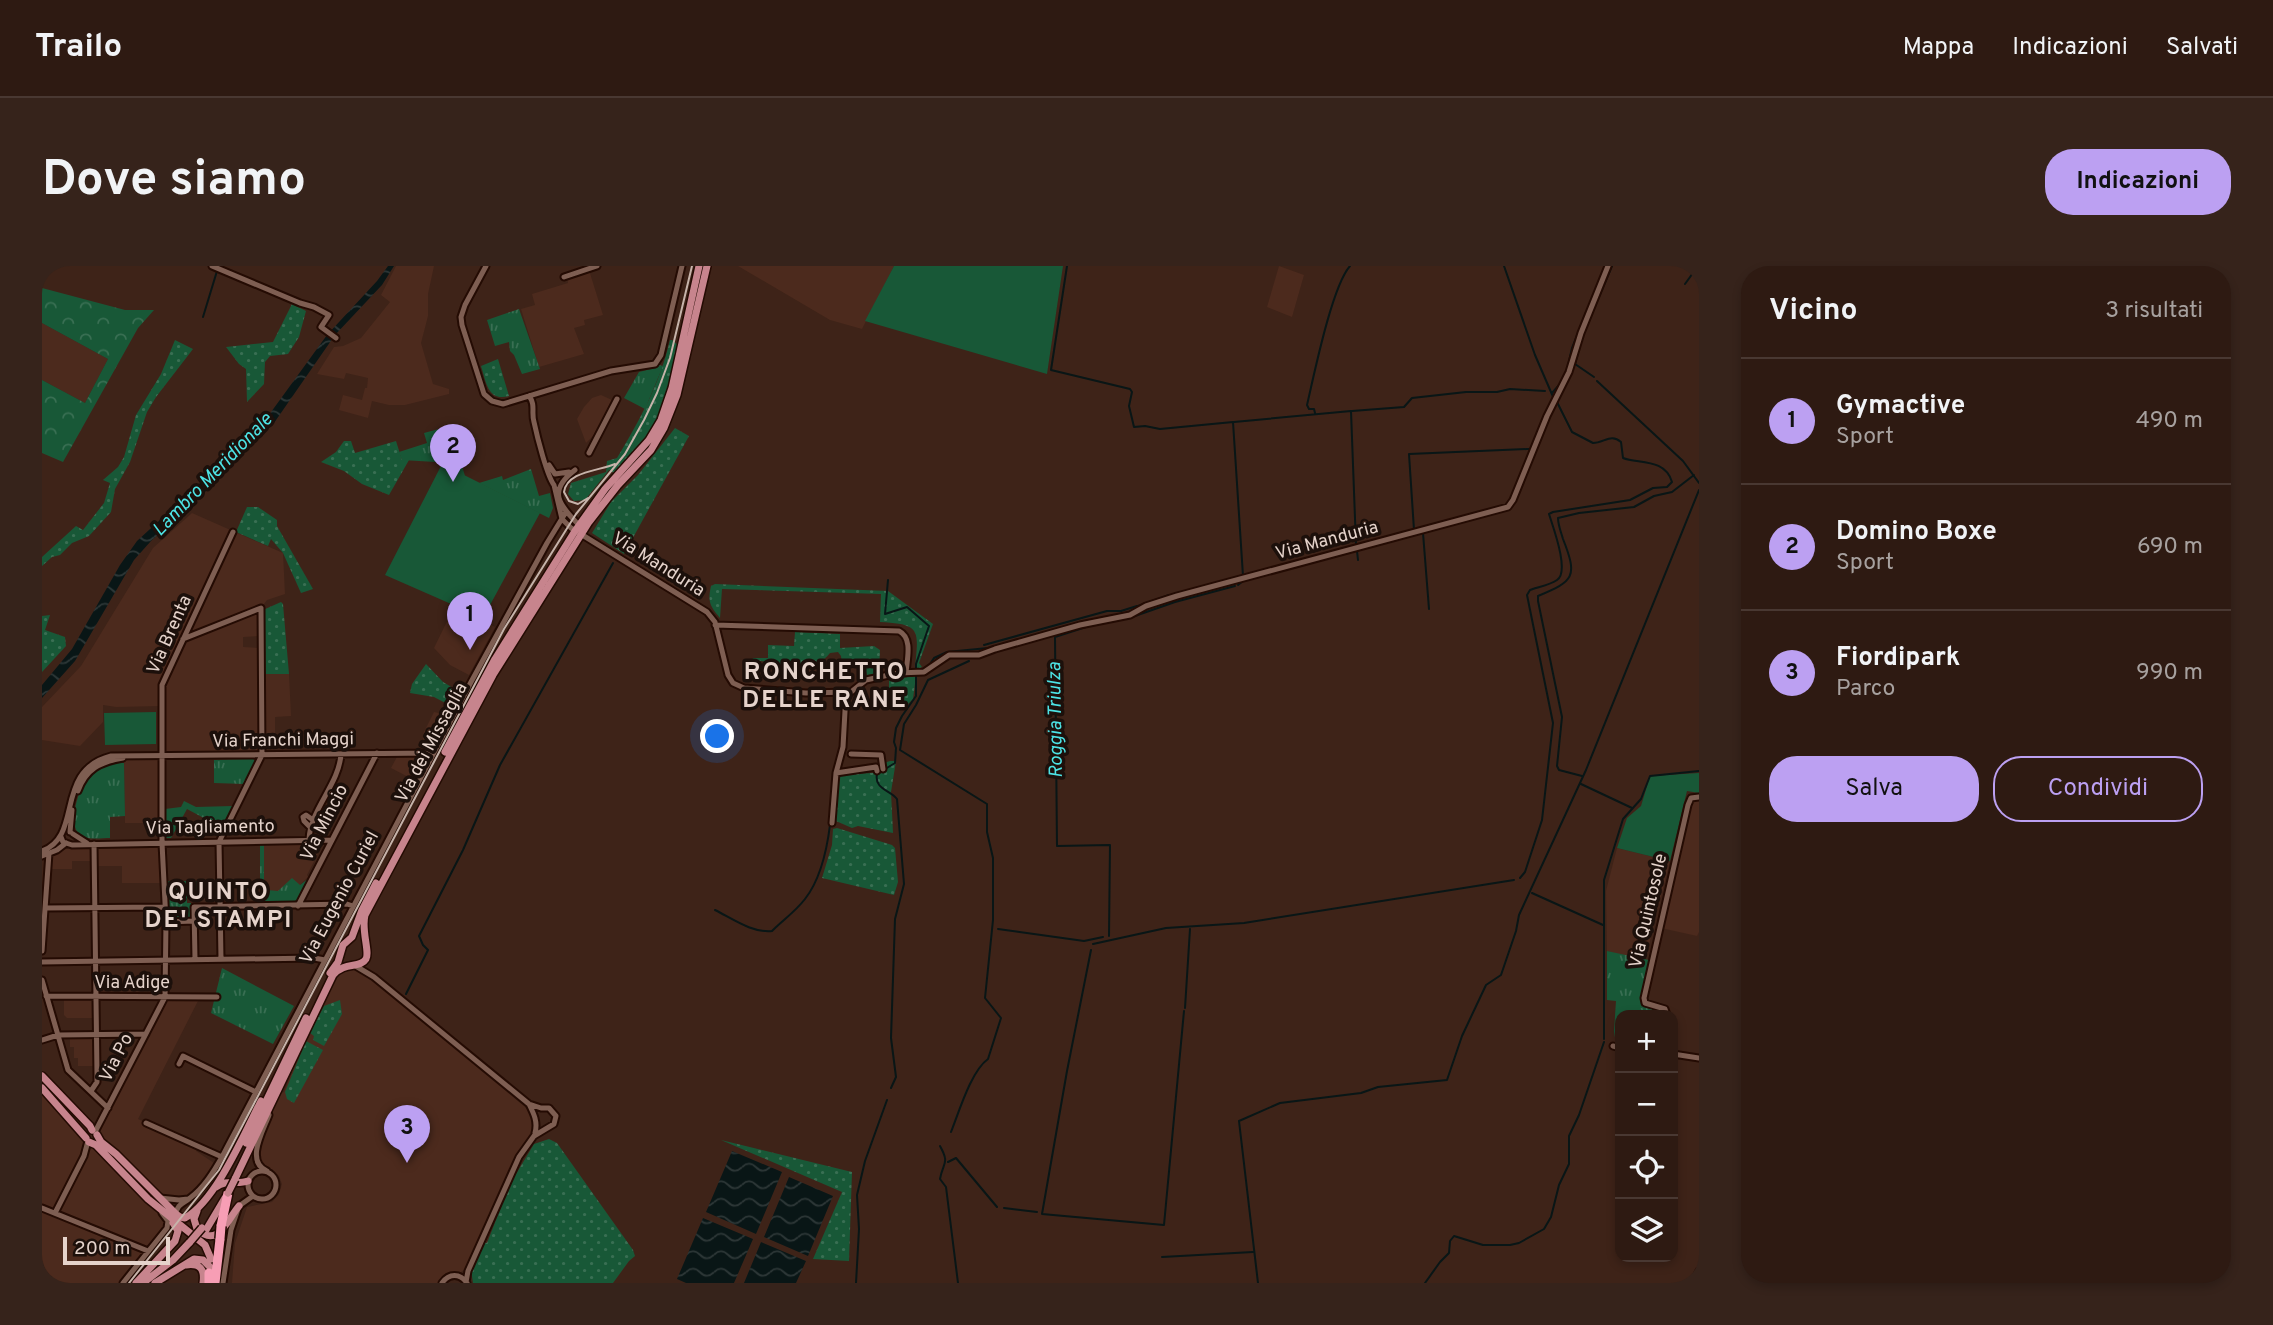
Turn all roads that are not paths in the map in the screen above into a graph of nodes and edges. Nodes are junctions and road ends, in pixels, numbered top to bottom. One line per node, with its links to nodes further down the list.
1 (212, 266): 9 (street)
2 (486, 266): 11 (street)
3 (597, 266): 8 (street)
4 (682, 266): 11 (street)
5 (699, 266): 14 (main road, Via dei Missaglia)
6 (707, 266): 14 (main road, Via dei Missaglia)
7 (1608, 266): 18 (street, Via Manduria)
8 (564, 276)
9 (336, 338)
10 (617, 399): 12 (street)
11 (530, 400): 13 (street)
12 (589, 453)
13 (562, 515): 14 (street, Via Manduria); 21 (street, Via Eugenio Curiel)
14 (579, 530): 16 (street, Via Manduria); 50 (main road, Via dei Missaglia); 51 (main road, Via dei Missaglia)
15 (233, 532): 17 (street, Via Brenta)
16 (716, 625): 18 (street); 19 (street, Via Manduria)
17 (183, 639): 25 (street); 26 (street, Via Brenta)
18 (906, 673): 19 (street, Via Manduria)
19 (846, 693): 28 (street)
20 (377, 753): 21 (street, Via Franchi Maggi); 22 (street, Via Franchi Maggi); 35 (street, Via Mincio)
21 (434, 753): 43 (street, Via Eugenio Curiel)
22 (341, 754): 25 (street, Via Franchi Maggi); 30 (street)
23 (851, 754): 24 (street)
24 (867, 754): 27 (street); 27 (street)
25 (262, 755): 26 (street, Via Franchi Maggi); 36 (street)
26 (163, 757): 33 (street, Via Franchi Maggi); 38 (street, Via Brenta)
27 (867, 767): 28 (street)
28 (836, 773): 31 (street)
29 (1699, 797): 71 (street, Via Quintosole)
30 (313, 820): 32 (street); 32 (street)
31 (832, 823)
32 (310, 827): 34 (street)
33 (67, 834): 37 (street); 37 (street, Via Franchi Maggi); 39 (street, Via Tagliamento); 41 (street)
34 (309, 839): 35 (street, Via Tagliamento); 36 (street, Via Tagliamento)
35 (331, 840): 42 (street, Via Mincio)
36 (219, 842): 38 (street, Via Tagliamento); 45 (street)
37 (68, 843): 39 (street, Via Tagliamento); 40 (street)
38 (162, 843): 39 (street, Via Tagliamento); 44 (street, Via Brenta)
39 (92, 844): 47 (street)
40 (49, 853): 41 (street); 46 (street)
41 (42, 854)
42 (298, 905): 43 (street); 45 (street)
43 (353, 906): 53 (street, Via Eugenio Curiel)
44 (163, 907): 47 (street); 49 (street, Via Brenta)
45 (220, 907): 48 (street); 58 (street)
46 (45, 908): 47 (street); 52 (street)
47 (95, 908): 60 (street)
48 (194, 921): 49 (street); 57 (street)
49 (166, 922): 56 (street, Via Brenta)
50 (349, 940): 51 (main road); 54 (main road, Via dei Missaglia)
51 (364, 943): 61 (main road, Via dei Missaglia)
52 (42, 951)
53 (329, 954): 55 (street); 59 (street, Via Eugenio Curiel)
54 (341, 954): 63 (main road); 76 (main road, Via Eugenio Curiel)
55 (314, 958): 58 (street); 59 (street); 64 (street)
56 (164, 959): 57 (street); 60 (street); 69 (street, Via Brenta)
57 (195, 959): 58 (street)
58 (221, 959)
59 (326, 960): 64 (street, Via Eugenio Curiel)
60 (95, 961): 62 (street); 68 (street)
61 (364, 961): 63 (main road); 65 (street)
62 (42, 962)
63 (353, 965): 65 (street); 97 (main road, Via Eugenio Curiel)
64 (321, 967): 84 (street, Via Eugenio Curiel)
65 (374, 977): 85 (street)
66 (42, 980): 67 (street)
67 (46, 996): 68 (street, Via Adige); 74 (street)
68 (96, 997): 69 (street, Via Adige); 72 (street)
69 (165, 997): 70 (street, Via Adige); 73 (street, Via Po)
70 (217, 997)
71 (1665, 1010)
72 (96, 1034): 73 (street); 74 (street); 83 (street)
73 (146, 1034): 86 (street, Via Po)
74 (58, 1035): 75 (street); 83 (street)
75 (42, 1040)
76 (292, 1045): 97 (main road, Via Eugenio Curiel); 99 (main road)
77 (1678, 1056): 78 (street)
78 (1699, 1058)
79 (179, 1064): 84 (street)
80 (42, 1076): 92 (main road)
81 (282, 1085): 96 (street)
82 (42, 1088): 94 (main road)
83 (91, 1091): 86 (street)
84 (256, 1092): 95 (street, Via Eugenio Curiel)
85 (529, 1104): 87 (street); 88 (street)
86 (108, 1108): 92 (street, Via Po)
87 (541, 1108): 88 (street); 91 (street)
88 (535, 1114): 90 (street)
89 (146, 1123): 95 (street)
90 (537, 1124): 91 (street); 93 (street)
91 (544, 1129): 93 (street)
92 (95, 1132): 94 (main road); 104 (main road)
93 (534, 1136): 114 (street)
94 (88, 1140): 104 (main road); 108 (street)
95 (222, 1157): 102 (street, Via Eugenio Curiel)
96 (267, 1171): 98 (street); 101 (street)
97 (232, 1179): 100 (main road, Via Eugenio Curiel, bridge)
98 (248, 1181): 99 (main road); 101 (street)
99 (212, 1189): 103 (main road)
100 (225, 1193): 110 (main road, Via Eugenio Curiel); 124 (highway, bridge)
101 (253, 1196): 106 (street)
102 (191, 1198): 104 (street); 105 (street, Via Eugenio Curiel)
103 (205, 1199): 109 (main road); 110 (main road)
104 (159, 1202): 105 (street); 109 (main road); 112 (street); 120 (main road)
105 (179, 1205): 109 (street)
106 (239, 1206): 110 (main road); 125 (street)
107 (42, 1208): 108 (street)
108 (55, 1213): 112 (street)
109 (178, 1219): 110 (main road); 116 (main road)
110 (201, 1230): 111 (main road, Via Eugenio Curiel, bridge); 116 (main road)
111 (192, 1243): 121 (main road, Via Eugenio Curiel); 122 (main road, Via Eugenio Curiel)
112 (148, 1251): 119 (street)
113 (185, 1265): 116 (main road); 116 (main road); 123 (main road)
114 (468, 1271): 117 (street); 127 (street)
115 (1699, 1271): 118 (street)
116 (208, 1275)
117 (458, 1276): 126 (street); 127 (street)
118 (1699, 1279)
119 (123, 1283)
120 (136, 1283)
121 (143, 1283)
122 (149, 1283)
123 (155, 1283)
124 (215, 1283)
125 (223, 1283)
126 (442, 1283)
127 (466, 1283)

